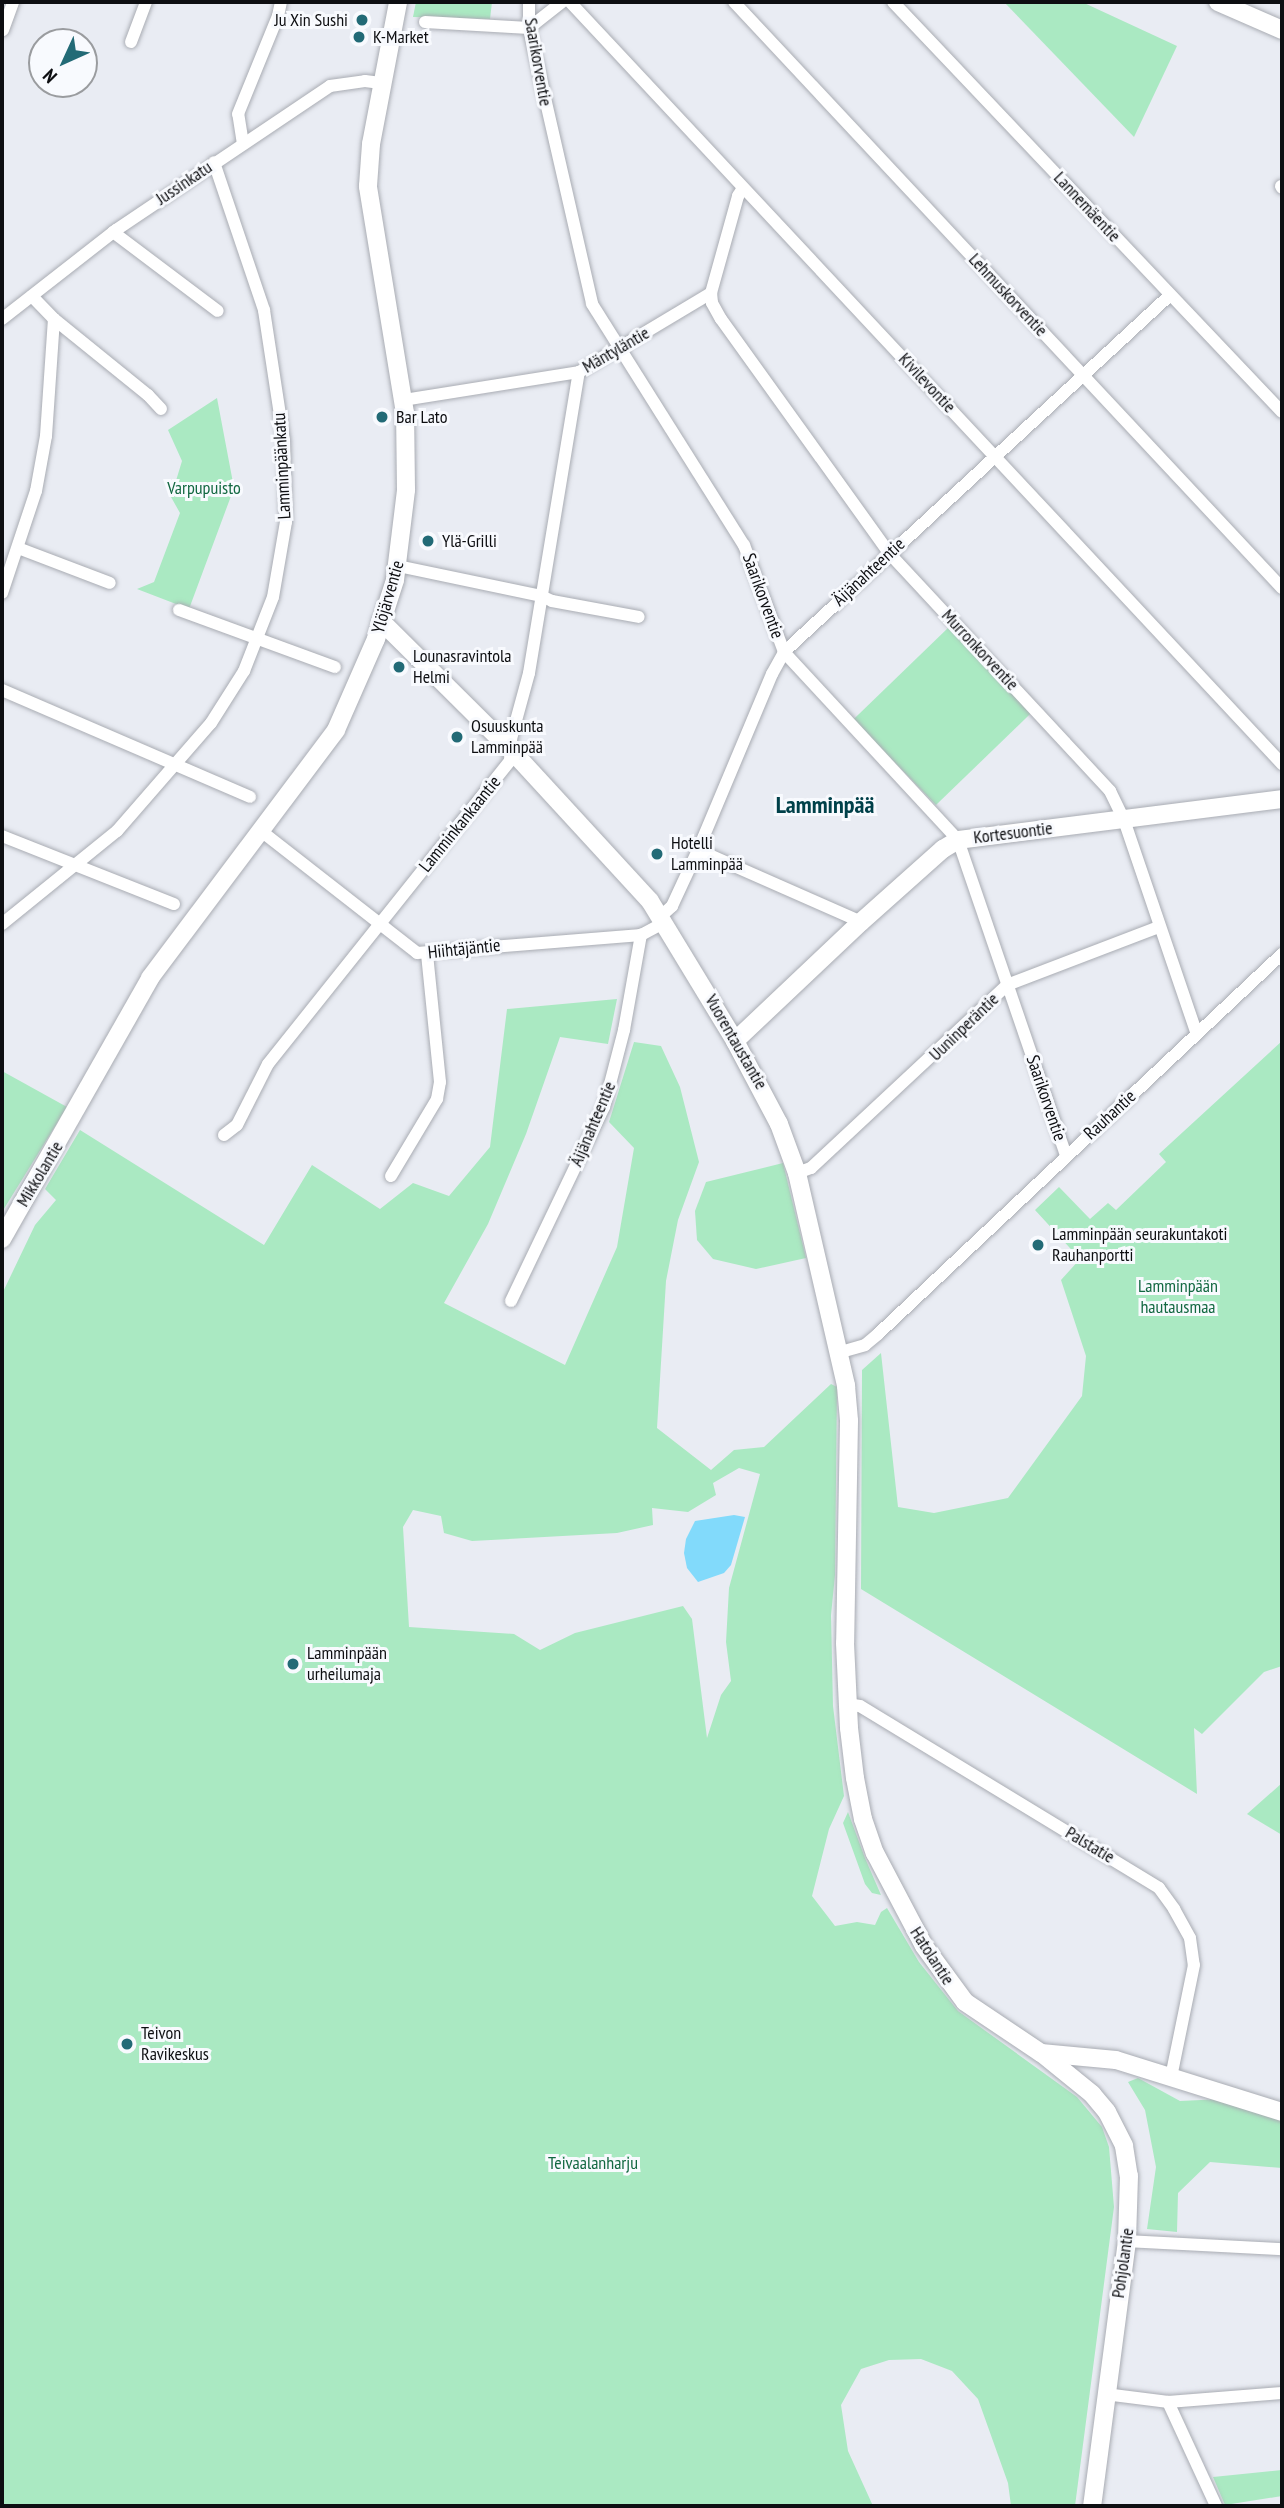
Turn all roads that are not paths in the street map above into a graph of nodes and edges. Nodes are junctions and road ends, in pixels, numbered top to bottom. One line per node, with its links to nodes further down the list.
1 (13, 2): 13 (street)
2 (146, 2): 15 (street)
3 (281, 2): 17 (street)
4 (398, 2): 16 (main road, Ylöjärventie)
5 (529, 2): 12 (street, Saarikorventie)
6 (562, 2): 12 (street)
7 (570, 2): 19 (street, Kivilevontie)
8 (734, 2): 29 (street, Lehmuskorventie)
9 (893, 2): 22 (street, Lannemäentie)
10 (1218, 2): 14 (main road)
11 (425, 22): 12 (street)
12 (529, 28): 27 (street, Saarikorventie)
13 (3, 30)
14 (1282, 30)
15 (131, 42)
16 (381, 83): 17 (street, Jussinkatu); 30 (main road, Ylöjärventie)
17 (243, 144): 18 (street, Jussinkatu)
18 (214, 162): 20 (street, Jussinkatu); 44 (street, Lamminpäänkatu)
19 (743, 188): 21 (street); 33 (street, Kivilevontie)
20 (113, 232): 23 (street, Jussinkatu); 24 (street)
21 (711, 293): 27 (street, Mäntyläntie); 35 (street, Murronkorventie)
22 (1170, 295): 29 (street, Äijänahteentie); 32 (street, Lannemäentie)
23 (32, 296): 25 (street, Jussinkatu); 26 (street)
24 (218, 311)
25 (2, 319)
26 (54, 319): 31 (street); 34 (street)
27 (620, 349): 28 (street, Mäntyläntie); 45 (street, Saarikorventie)
28 (579, 372): 30 (street, Mäntyläntie); 40 (street, Lamminkankaantie)
29 (1083, 374): 33 (street, Äijänahteentie); 38 (street, Lehmuskorventie)
30 (404, 400): 36 (main road, Ylöjärventie)
31 (161, 409)
32 (1282, 412)
33 (996, 456): 35 (street, Äijänahteentie); 49 (street, Kivilevontie)
34 (18, 548): 37 (street); 39 (street)
35 (889, 553): 45 (street, Äijänahteentie); 53 (street, Murronkorventie)
36 (398, 566): 40 (street); 43 (main road, Ylöjärventie)
37 (110, 583)
38 (1282, 588)
39 (2, 593)
40 (541, 596): 42 (street); 48 (street, Lamminkankaantie)
41 (179, 610): 44 (street)
42 (639, 617)
43 (381, 621): 48 (main road, Vuorentaustantie); 54 (main road, Ylöjärventie)
44 (259, 638): 46 (street); 50 (street, Lamminpäänkatu)
45 (784, 652): 56 (street, Saarikorventie); 57 (street, Äijänahteentie)
46 (335, 667)
47 (2, 690): 50 (street)
48 (513, 752): 60 (main road, Vuorentaustantie); 63 (street, Lamminkankaantie)
49 (1282, 764)
50 (175, 766): 51 (street); 58 (street, Lamminpäänkatu)
51 (250, 797)
52 (1282, 799): 53 (main road, Kortesuontie)
53 (1124, 820): 56 (main road, Kortesuontie); 64 (street, Murronkorventie)
54 (261, 831): 63 (street, Hiihtäjäntie); 71 (main road, Ylöjärventie)
55 (2, 836): 58 (street)
56 (958, 840): 61 (main road, Kortesuontie); 68 (street, Saarikorventie)
57 (698, 850): 60 (street, Äijänahteentie); 61 (street)
58 (76, 867): 59 (street); 62 (street, Lamminpäänkatu)
59 (174, 904)
60 (663, 919): 65 (street, Hiihtäjäntie); 70 (main road, Vuorentaustantie)
61 (861, 922): 70 (main road, Kortesuontie)
62 (2, 924)
63 (381, 925): 67 (street, Hiihtäjäntie); 72 (street, Lamminkankaantie)
64 (1159, 927): 68 (street, Uuninperäntie); 69 (street, Murronkorventie)
65 (641, 935): 67 (street, Hiihtäjäntie); 77 (street, Äijänahteentie)
66 (1282, 954): 69 (street, Rauhantie)
67 (427, 955): 75 (street)
68 (1007, 985): 73 (street, Saarikorventie); 74 (street, Uuninperäntie)
69 (1197, 1034): 73 (street, Rauhantie)
70 (736, 1041): 74 (main road, Vuorentaustantie)
71 (78, 1108): 76 (main road, Mikkolantie)
72 (224, 1135)
73 (1066, 1156): 78 (street, Rauhantie)
74 (797, 1173): 78 (main road, Vuorentaustantie)
75 (391, 1176)
76 (2, 1240)
77 (511, 1301)
78 (841, 1352): 79 (main road, Vuorentaustantie)
79 (845, 1576): 80 (main road, Hatolantie)
80 (847, 1704): 81 (main road, Hatolantie); 82 (street, Palstatie)
81 (1041, 2053): 82 (main road, Hatolantie); 84 (main road, Pohjolantie)
82 (1171, 2077): 83 (main road, Hatolantie)
83 (1282, 2112)
84 (1126, 2241): 85 (street); 87 (main road, Pohjolantie)
85 (1282, 2249)
86 (1282, 2393): 88 (street)
87 (1105, 2394): 88 (street); 89 (main road, Pohjolantie)
88 (1168, 2402): 90 (street)
89 (1092, 2506)
90 (1216, 2506)

